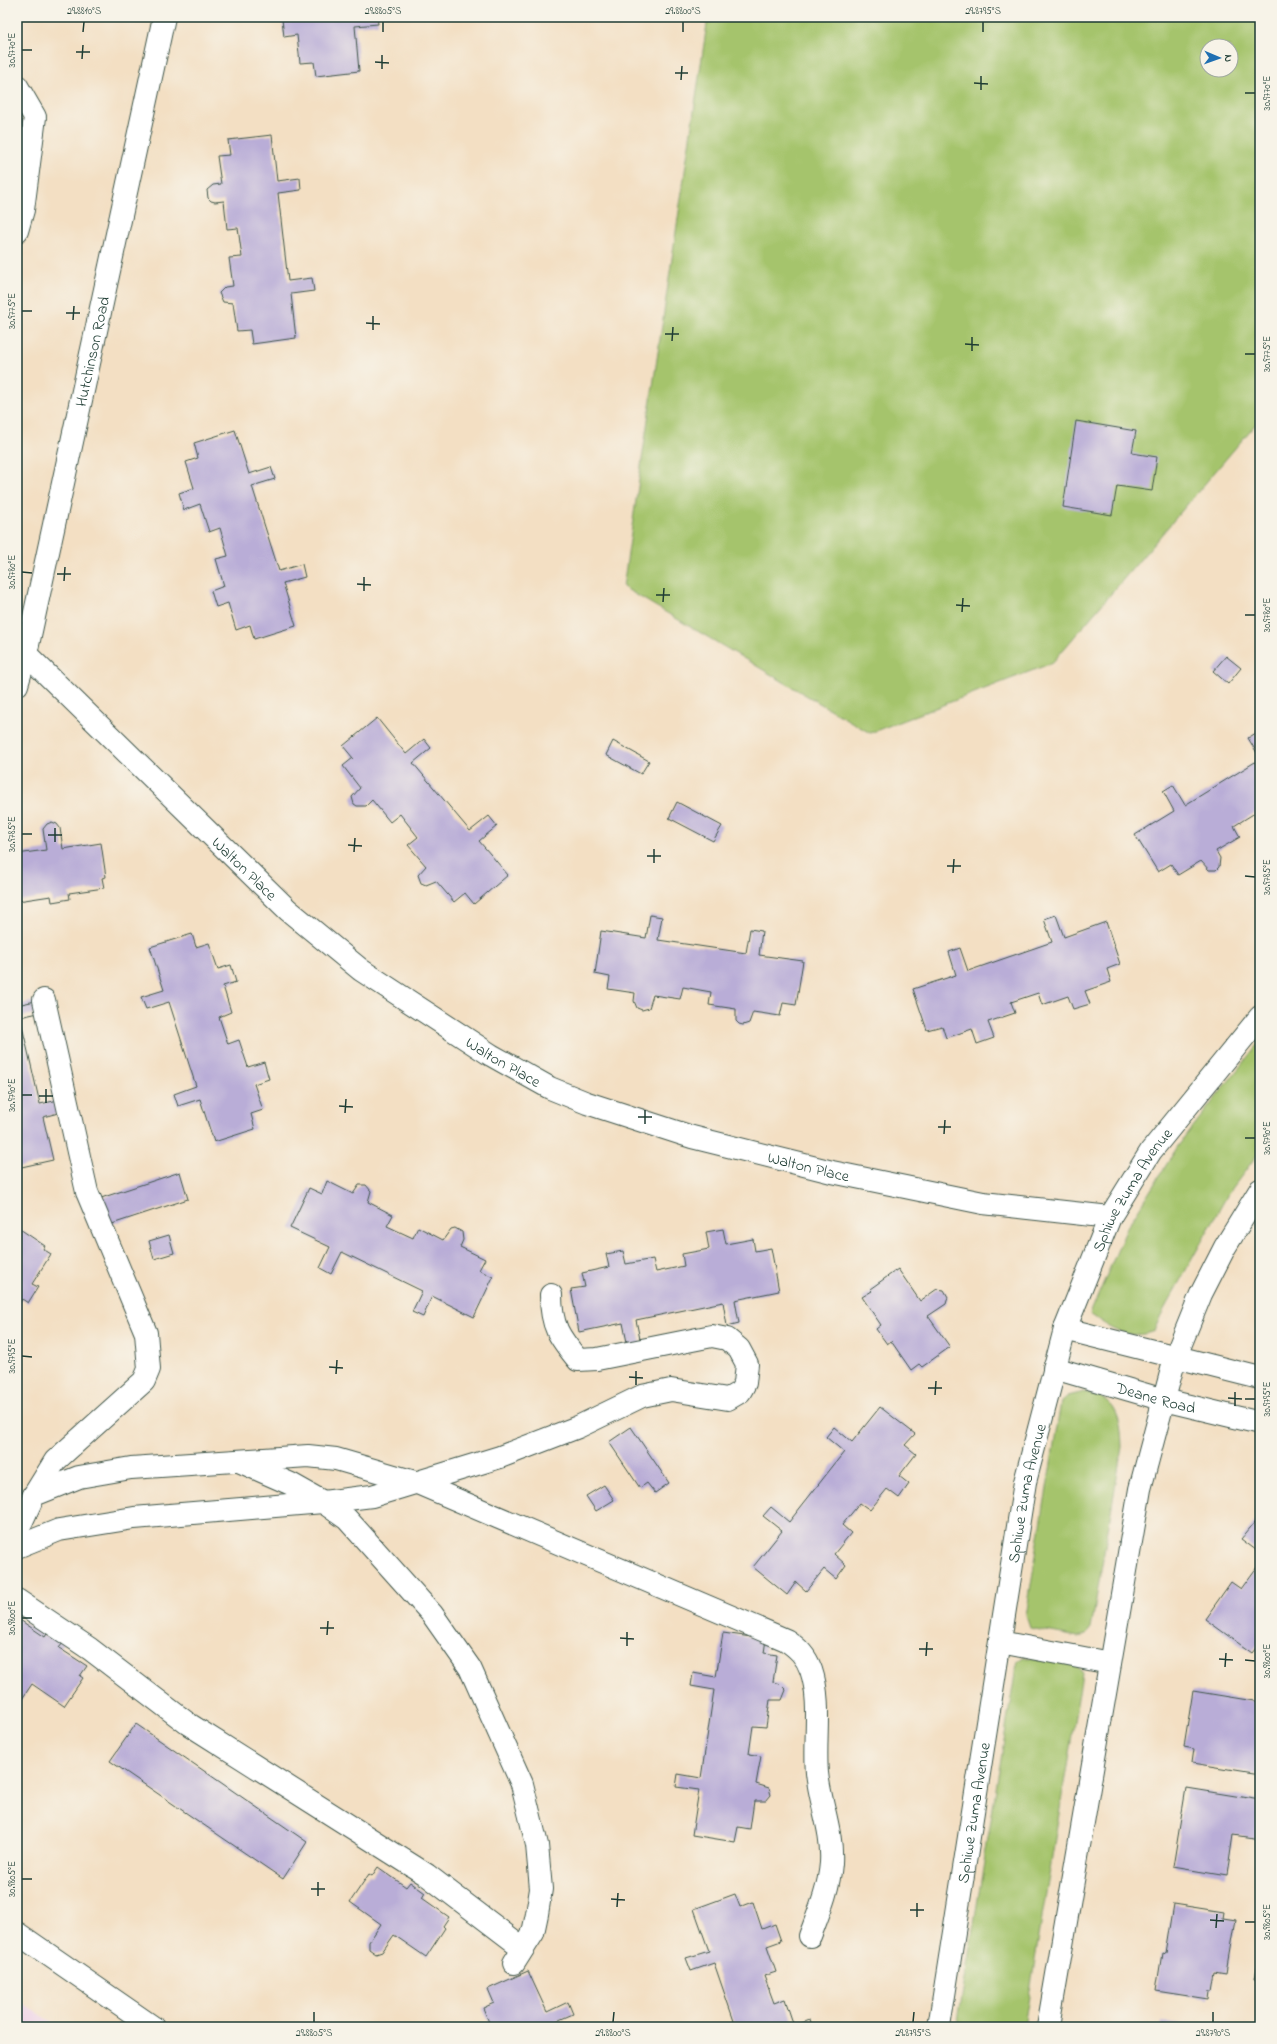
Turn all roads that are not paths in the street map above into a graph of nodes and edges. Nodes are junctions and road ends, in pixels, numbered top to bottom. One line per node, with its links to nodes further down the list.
1 (164, 17): 4 (street, Hutchinson Road)
2 (17, 86): 3 (street)
3 (17, 231)
4 (21, 652): 5 (street, Hutchinson Road); 9 (street, Walton Place)
5 (17, 685)
6 (44, 1000): 19 (street)
7 (1260, 1017): 9 (street, Sphiwe Zuma Avenue)
8 (1260, 1190): 12 (street)
9 (1110, 1217): 11 (street, Sphiwe Zuma Avenue)
10 (551, 1295): 18 (street)
11 (1065, 1329): 12 (street); 13 (street, Sphiwe Zuma Avenue)
12 (1175, 1358): 14 (street); 15 (street)
13 (1054, 1368): 15 (street, Deane Road); 24 (street, Sphiwe Zuma Avenue)
14 (1260, 1378)
15 (1164, 1400): 16 (street, Deane Road); 25 (street)
16 (1260, 1423)
17 (238, 1461): 18 (street); 19 (street); 20 (street)
18 (415, 1482): 20 (street); 27 (street)
19 (34, 1495): 21 (street)
20 (323, 1502): 22 (street); 23 (street)
21 (17, 1532)
22 (17, 1548)
23 (17, 1600)
24 (1000, 1642): 25 (street); 29 (street, Sphiwe Zuma Avenue)
25 (1110, 1663): 30 (street)
26 (17, 1933): 28 (street)
27 (810, 1936)
28 (153, 2027)
29 (939, 2027)
30 (1048, 2027)

